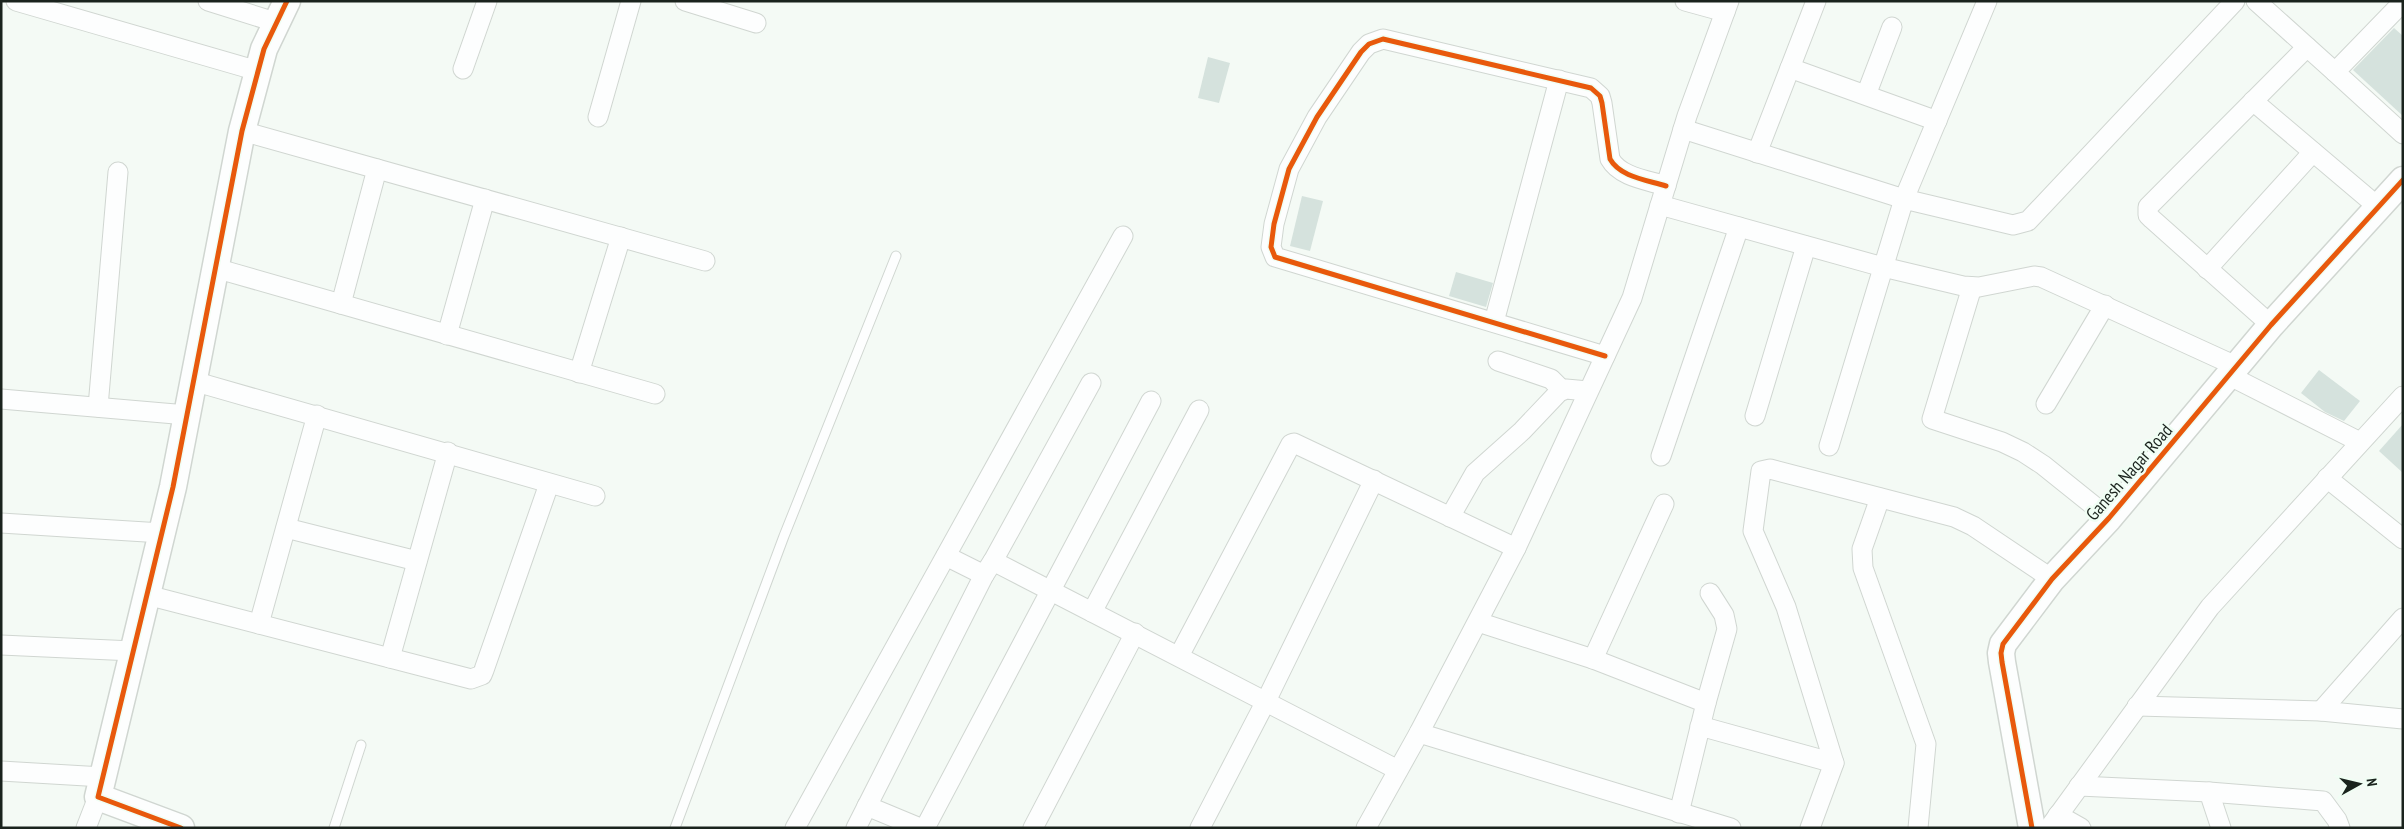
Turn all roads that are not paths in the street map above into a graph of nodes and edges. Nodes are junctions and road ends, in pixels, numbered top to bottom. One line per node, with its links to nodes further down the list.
1 (16, 1): 19 (street)
2 (208, 1): 13 (street)
3 (487, 1): 18 (street)
4 (631, 1): 24 (street)
5 (685, 1): 14 (street)
6 (1685, 1): 12 (street)
7 (1816, 1): 17 (street)
8 (1988, 1): 25 (street)
9 (2235, 1): 36 (street)
10 (2256, 1): 16 (street)
11 (2403, 2): 20 (street)
12 (1727, 7): 26 (street)
13 (281, 12): 19 (street)
14 (756, 23)
15 (1892, 27): 22 (street)
16 (2307, 47): 20 (street); 23 (street)
17 (1790, 68): 22 (street); 30 (street)
18 (463, 69)
19 (258, 71): 27 (street)
20 (2335, 72): 28 (street)
21 (1559, 80): 34 (street); 51 (street); 51 (street)
22 (1866, 95): 25 (street)
23 (2253, 101): 29 (street); 47 (street)
24 (598, 117)
25 (1937, 121): 36 (street)
26 (1683, 129): 30 (street); 34 (street)
27 (242, 131): 31 (street); 46 (street)
28 (2403, 134)
29 (2313, 152): 38 (street); 47 (street)
30 (1757, 153): 36 (street)
31 (377, 169): 35 (street); 49 (street)
32 (118, 172): 67 (street)
33 (2403, 180): 38 (street, Ganesh Nagar Road)
34 (1666, 186): 37 (street)
35 (485, 199): 41 (street); 53 (street)
36 (1904, 199): 45 (street)
37 (1660, 205): 39 (street); 54 (street)
38 (2377, 206): 52 (street, Ganesh Nagar Road)
39 (1738, 227): 42 (street); 75 (street)
40 (1124, 236): 89 (street)
41 (621, 237): 44 (street); 57 (street)
42 (1806, 246): 45 (street); 71 (street)
43 (896, 256): 127 (lane)
44 (705, 260)
45 (1883, 267): 48 (street); 73 (street)
46 (215, 268): 49 (street); 58 (street)
47 (2207, 269): 52 (street)
48 (1972, 287): 50 (street); 83 (street)
49 (341, 304): 53 (street)
50 (2105, 306): 56 (street); 66 (street)
51 (1494, 322): 54 (street)
52 (2271, 325): 56 (street, Ganesh Nagar Road)
53 (447, 335): 57 (street)
54 (1604, 356): 61 (street)
55 (1498, 361): 60 (street)
56 (2234, 371): 72 (street); 83 (street, Ganesh Nagar Road)
57 (579, 373): 62 (street)
58 (193, 381): 69 (street); 70 (street)
59 (1092, 383): 91 (street)
60 (1562, 390): 61 (street); 82 (street)
61 (1588, 392): 88 (street)
62 (655, 394)
63 (2403, 396): 72 (street)
64 (1, 399): 67 (street)
65 (1151, 401): 93 (street)
66 (2046, 404)
67 (98, 407): 69 (street)
68 (1199, 410): 96 (street)
69 (187, 415): 86 (street)
70 (318, 415): 74 (street); 85 (street)
71 (1755, 416)
72 (2360, 442): 76 (street)
73 (1829, 446)
74 (448, 452): 78 (street); 90 (street)
75 (1661, 456)
76 (2327, 478): 87 (street); 108 (street)
77 (1374, 480): 82 (street); 103 (street); 106 (street)
78 (549, 484): 79 (street); 104 (street)
79 (595, 496)
80 (1880, 498): 92 (street); 114 (street); 137 (street)
81 (1664, 504): 105 (street)
82 (1450, 517): 88 (street)
83 (2109, 518): 92 (street, Ganesh Nagar Road)
84 (1, 522): 86 (street)
85 (286, 528): 90 (street); 99 (street)
86 (162, 533): 95 (street)
87 (2403, 539)
88 (1516, 548): 98 (street)
89 (946, 556): 91 (street); 128 (street)
90 (418, 561): 104 (street)
91 (988, 568): 93 (street); 120 (street)
92 (2052, 579): 138 (street, Ganesh Nagar Road)
93 (1050, 590): 96 (street); 131 (street)
94 (1710, 593): 107 (street)
95 (147, 595): 99 (street); 102 (street)
96 (1092, 612): 100 (street)
97 (2403, 618): 109 (street)
98 (1478, 622): 105 (street); 112 (street)
99 (259, 624): 104 (street)
100 (1135, 633): 103 (street); 132 (street)
101 (1, 645): 102 (street)
102 (133, 651): 118 (street)
103 (1179, 656): 106 (street)
104 (390, 658)
105 (1593, 659): 107 (street)
106 (1266, 701): 115 (street); 133 (street)
107 (1706, 703): 111 (street)
108 (2137, 706): 109 (street); 117 (street)
109 (2321, 711): 110 (street)
110 (2403, 719)
111 (1700, 726): 114 (street); 121 (street)
112 (1419, 732): 115 (street); 121 (street)
113 (361, 746): 126 (lane)
114 (1834, 763): 136 (street)
115 (1398, 770): 134 (street)
116 (1, 771): 118 (street)
117 (2079, 786): 119 (street); 122 (street)
118 (100, 787): 123 (street); 124 (street)
119 (2209, 792): 140 (street); 141 (street)
120 (868, 806): 129 (street); 130 (street)
121 (1679, 813): 135 (street)
122 (2053, 821): 139 (street)
123 (151, 823): 125 (street)
124 (86, 828)
125 (181, 828)
126 (334, 828)
127 (675, 828)
128 (795, 828)
129 (856, 828)
130 (920, 828)
131 (925, 828)
132 (1033, 828)
133 (1200, 828)
134 (1366, 828)
135 (1731, 828)
136 (1810, 828)
137 (1918, 828)
138 (2032, 828)
139 (2082, 828)
140 (2221, 828)
141 (2340, 828)

